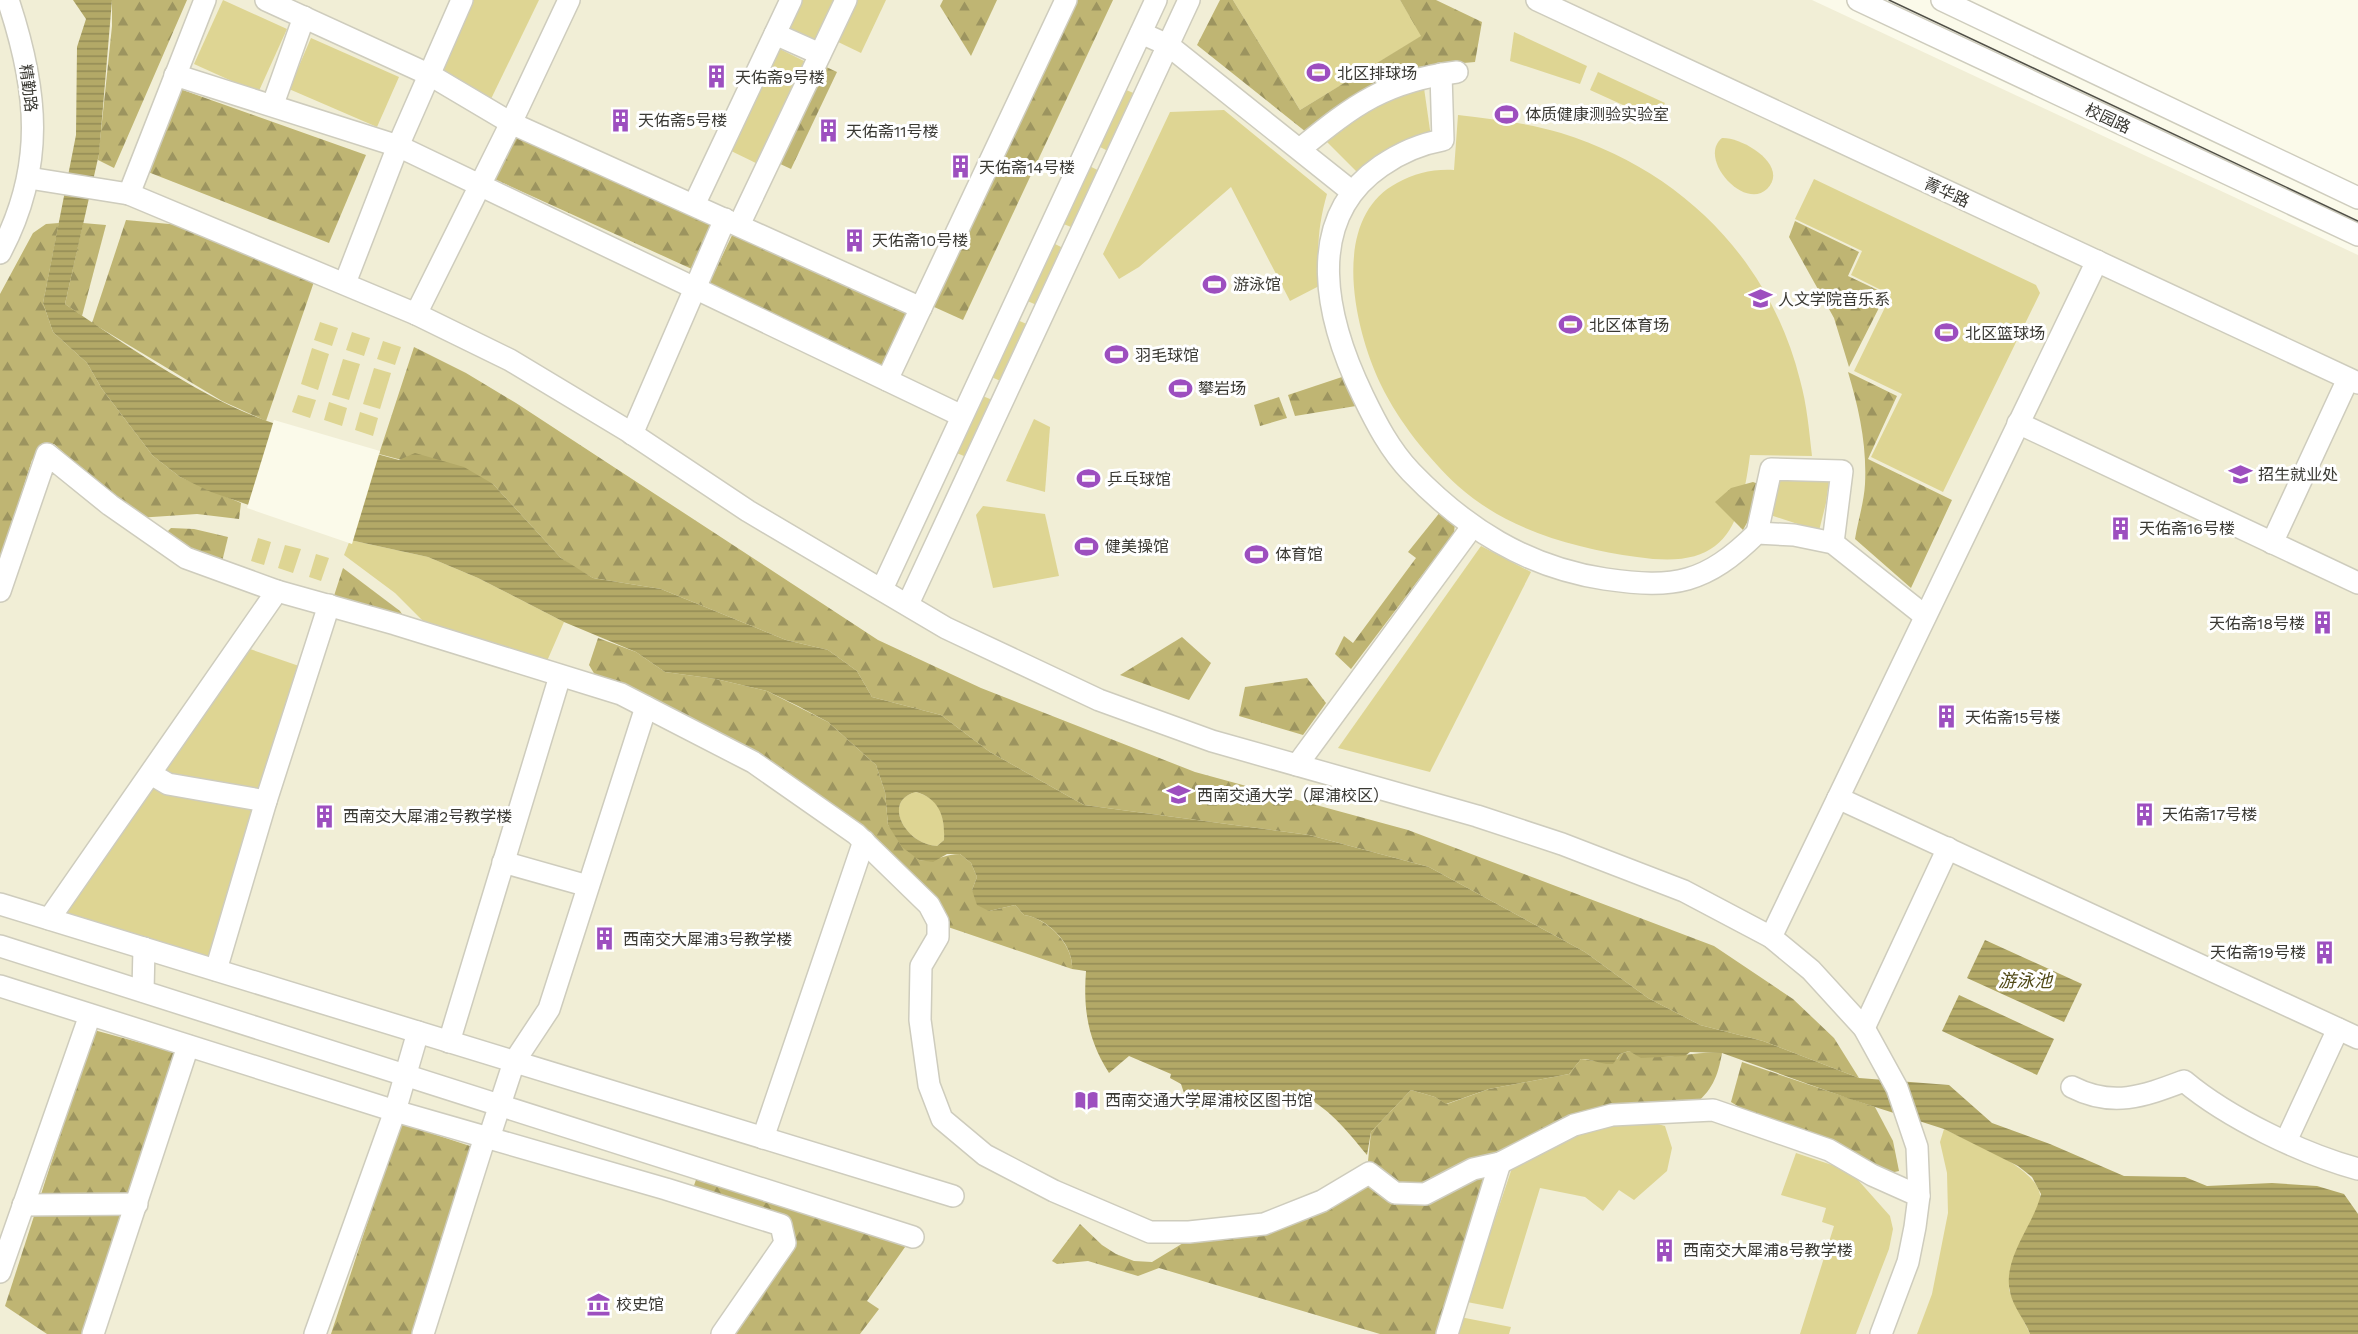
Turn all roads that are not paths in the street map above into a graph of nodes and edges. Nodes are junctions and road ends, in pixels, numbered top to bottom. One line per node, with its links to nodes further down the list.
1 (8, 0): 25 (street, 精勤路)
2 (205, 0): 19 (street)
3 (266, 0): 14 (street)
4 (462, 0): 20 (street)
5 (568, 0): 22 (street)
6 (791, 0): 16 (street)
7 (846, 0): 18 (street)
8 (1066, 0): 37 (street)
9 (1156, 0): 15 (street)
10 (1189, 0): 17 (street)
11 (1537, 0): 34 (street, 菁华路)
12 (1858, 0): 32 (street, 校园路)
13 (1942, 0): 29 (street)
14 (304, 17): 20 (street); 21 (street)
15 (1141, 33): 17 (street); 41 (street)
16 (775, 34): 18 (street); 30 (street)
17 (1168, 45): 24 (street); 52 (street)
18 (820, 54): 31 (street)
19 (175, 75): 21 (street); 28 (street)
20 (430, 75): 22 (street); 23 (street)
21 (273, 104): 23 (street)
22 (511, 123): 26 (street); 30 (street)
23 (398, 146): 26 (street); 35 (street)
24 (1300, 149): 27 (street); 27 (street)
25 (29, 178): 28 (street); 33 (street, 精勤路)
26 (481, 185): 36 (street); 38 (street)
27 (1351, 191): 44 (street)
28 (129, 194): 35 (street)
29 (2358, 198)
30 (694, 205): 31 (street)
31 (732, 222): 36 (street); 37 (street)
32 (2358, 235)
33 (0, 253)
34 (2097, 261): 40 (street, 菁华路); 42 (street)
35 (345, 283): 38 (street)
36 (696, 288): 39 (street); 43 (street)
37 (921, 308): 39 (street)
38 (416, 314): 43 (street)
39 (887, 380): 41 (street)
40 (2353, 381): 47 (street)
41 (962, 416): 49 (street)
42 (2018, 423): 47 (street); 54 (street)
43 (632, 434): 49 (street)
44 (1472, 526): 45 (street); 57 (street)
45 (1757, 533): 46 (street); 46 (street)
46 (1833, 543): 54 (street)
47 (2272, 543): 48 (street)
48 (2358, 583)
49 (882, 589): 52 (street)
50 (0, 591): 51 (street)
51 (277, 591): 53 (street); 58 (street)
52 (908, 604): 57 (street)
53 (329, 605): 55 (street); 60 (street)
54 (1925, 616): 59 (street)
55 (560, 676): 56 (street); 63 (street)
56 (646, 707): 61 (street); 64 (street)
57 (1297, 765): 67 (street)
58 (151, 774): 60 (street); 66 (street)
59 (1838, 798): 62 (street); 67 (street)
60 (266, 801): 70 (street)
61 (864, 841): 86 (street); 88 (street)
62 (1948, 848): 74 (street); 75 (street)
63 (503, 862): 64 (street); 78 (street)
64 (588, 886): 80 (street)
65 (0, 904): 66 (street)
66 (49, 919): 69 (street)
67 (1771, 937): 74 (street)
68 (0, 946): 72 (street)
69 (144, 948): 70 (street); 72 (street)
70 (216, 970): 76 (street)
71 (0, 986): 73 (street)
72 (142, 992): 81 (street)
73 (90, 1015): 79 (street); 93 (street)
74 (1864, 1028): 91 (street)
75 (2338, 1029): 77 (street); 87 (street)
76 (418, 1032): 78 (street); 81 (street)
77 (2358, 1038)
78 (449, 1042): 80 (street)
79 (188, 1046): 84 (street); 92 (street)
80 (514, 1062): 83 (street); 86 (street)
81 (406, 1075): 83 (street); 84 (street)
82 (2072, 1087): 87 (street)
83 (500, 1105): 85 (street); 94 (street)
84 (395, 1111): 85 (street); 97 (street)
85 (488, 1138): 98 (street); 99 (street)
86 (763, 1138): 90 (street)
87 (2286, 1141): 89 (street)
88 (1500, 1163): 91 (street); 100 (street)
89 (2358, 1169)
90 (952, 1196)
91 (1919, 1196): 101 (street)
92 (137, 1204): 93 (street); 96 (street)
93 (23, 1205): 95 (street)
94 (913, 1237)
95 (0, 1272)
96 (93, 1334)
97 (315, 1334)
98 (423, 1334)
99 (722, 1334)
100 (1447, 1334)
101 (1881, 1334)

